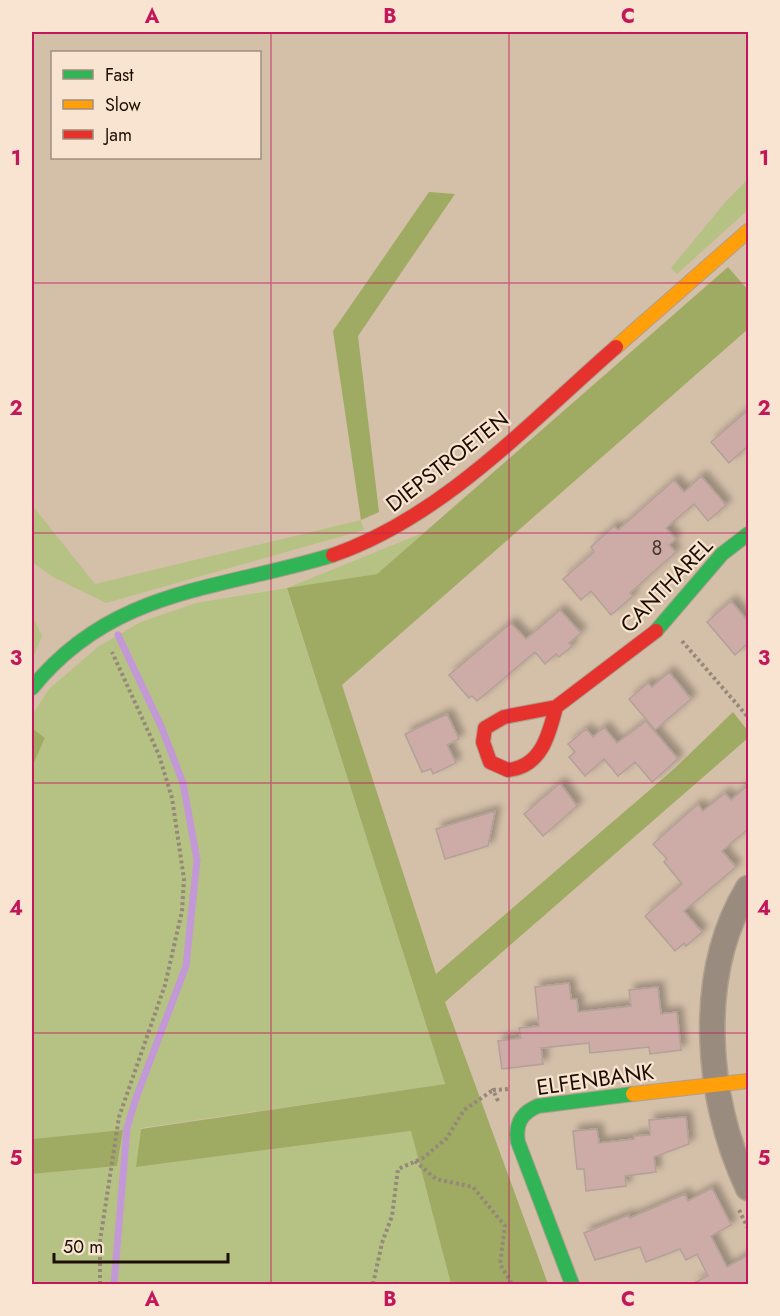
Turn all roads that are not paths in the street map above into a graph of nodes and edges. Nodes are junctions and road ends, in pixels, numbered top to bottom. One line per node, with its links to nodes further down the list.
1 (748, 231): 3 (street, DIEPSTROETEN)
2 (748, 534): 4 (street, CANTHAREL)
3 (32, 688)
4 (556, 707): 4 (street, CANTHAREL)
5 (748, 888): 7 (street)
6 (748, 1081): 7 (street, ELFENBANK)
7 (717, 1085): 8 (street); 9 (street, ELFENBANK)
8 (748, 1188)
9 (572, 1284)

